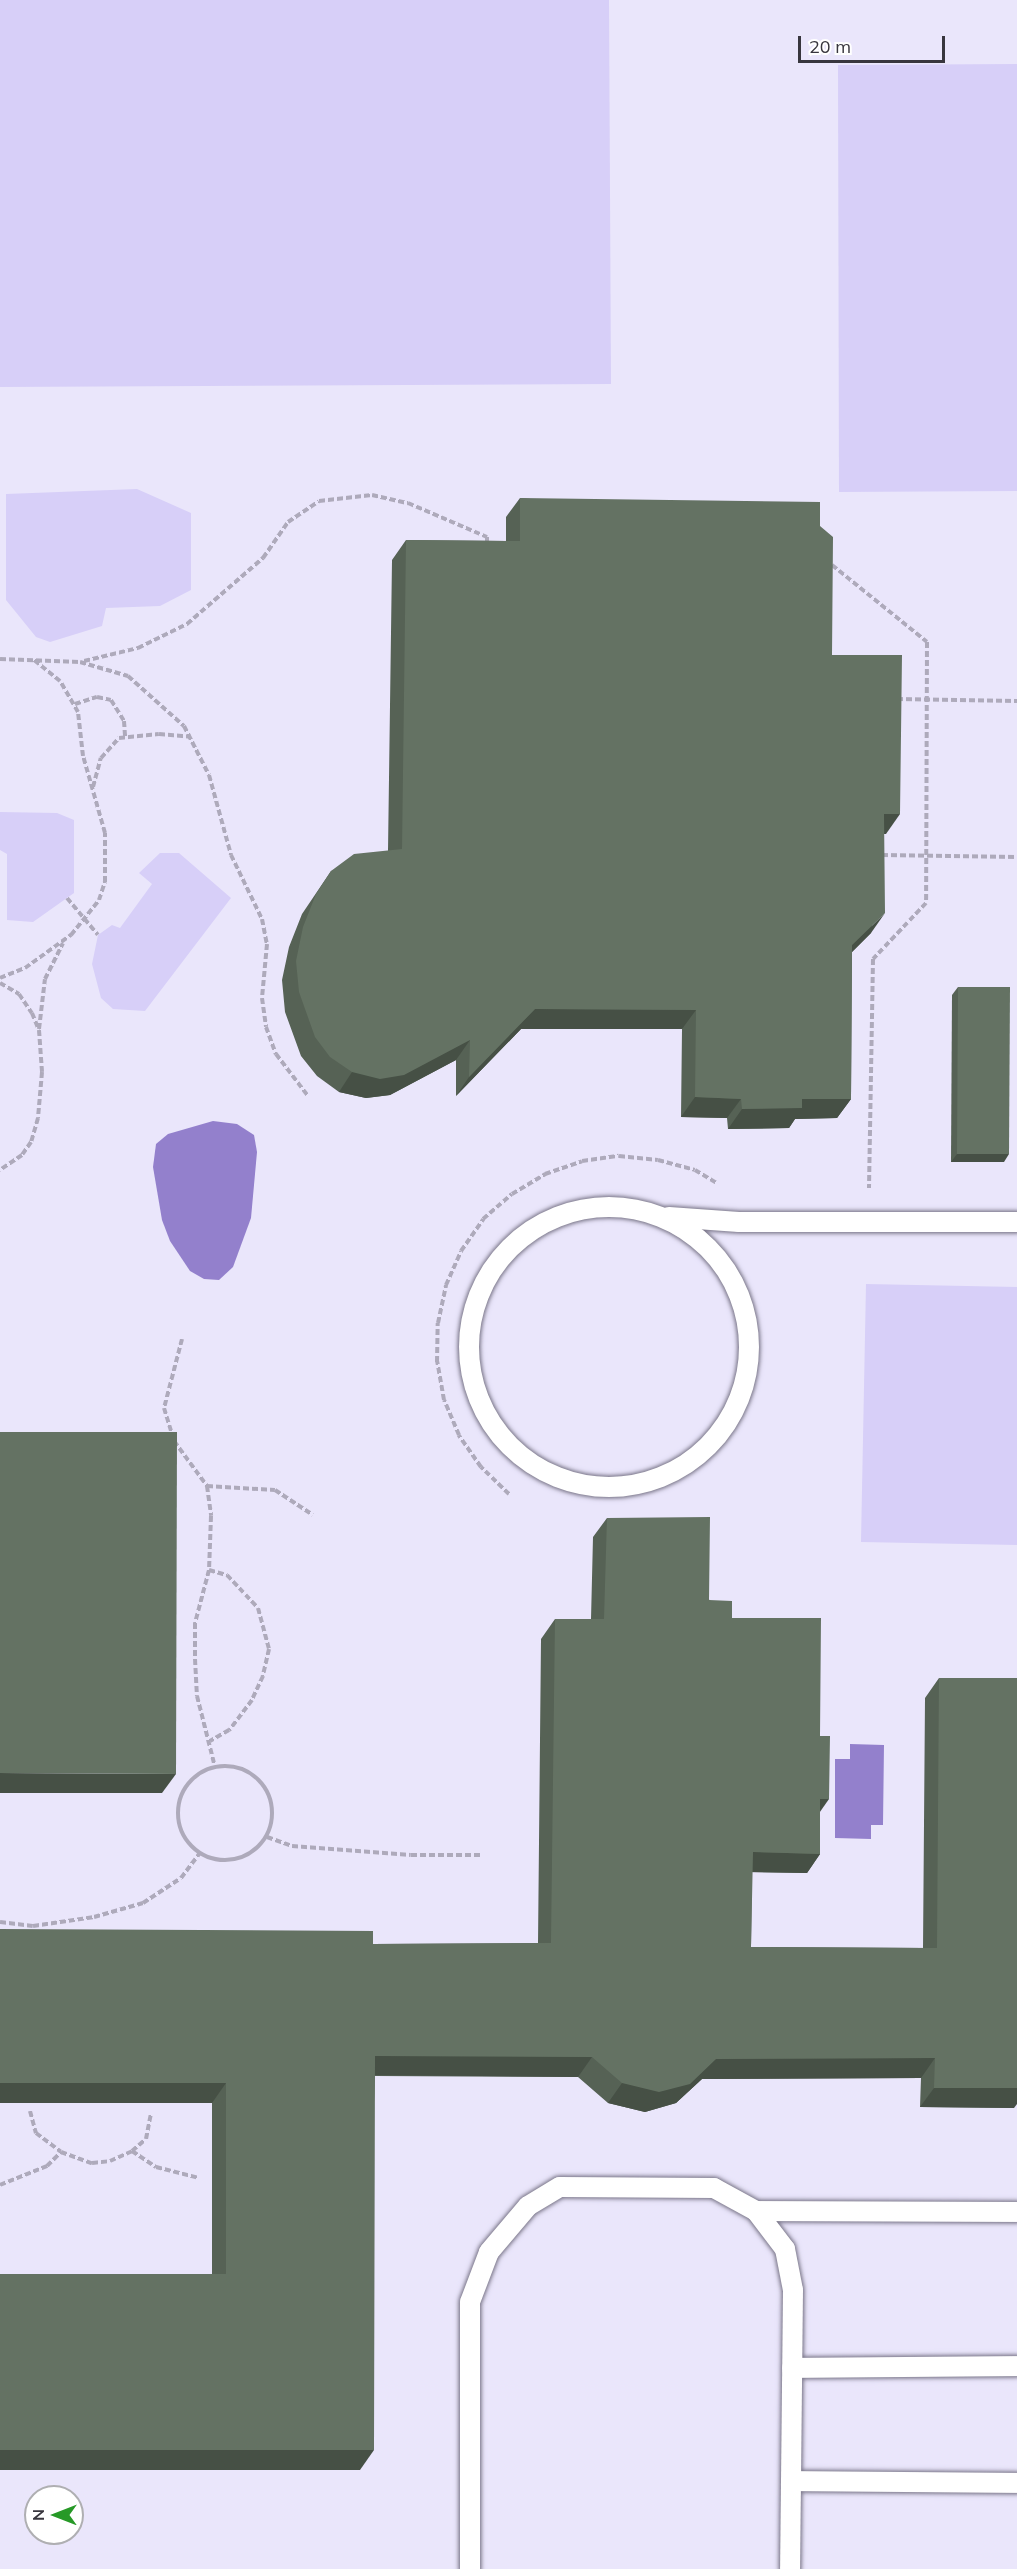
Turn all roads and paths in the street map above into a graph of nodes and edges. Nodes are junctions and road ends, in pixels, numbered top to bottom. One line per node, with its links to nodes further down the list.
1 (488, 554): 5 (path)
2 (832, 565): 7 (path)
3 (0, 659): 4 (path)
4 (33, 659): 5 (path); 9 (path)
5 (80, 662): 11 (path)
6 (897, 699): 7 (path)
7 (927, 700): 8 (path); 14 (path)
8 (1017, 701)
9 (75, 704): 10 (path); 12 (path)
10 (125, 737): 11 (path); 12 (path)
11 (191, 737): 23 (path)
12 (93, 788): 17 (path)
13 (881, 855): 14 (path)
14 (926, 855): 15 (path); 26 (path)
15 (1017, 857)
16 (67, 898): 17 (path)
17 (87, 918): 18 (path); 19 (path)
18 (98, 936)
19 (65, 940): 20 (path); 22 (path)
20 (0, 978)
21 (0, 982): 22 (path)
22 (39, 1030): 24 (path)
23 (308, 1096)
24 (0, 1170)
25 (720, 1184): 31 (path)
26 (857, 1192)
27 (664, 1217): 27 (lane); 28 (lane)
28 (1017, 1222)
29 (182, 1339): 30 (path)
30 (207, 1486): 32 (path); 33 (path)
31 (509, 1494)
32 (313, 1515)
33 (209, 1570): 34 (path); 34 (path)
34 (209, 1741): 35 (path)
35 (215, 1767): 36 (path); 37 (path)
36 (267, 1837): 37 (path); 38 (path)
37 (200, 1853): 39 (path)
38 (483, 1856)
39 (0, 1922)
40 (30, 2111): 43 (path)
41 (151, 2114): 42 (path)
42 (132, 2151): 43 (path); 44 (path)
43 (61, 2152): 45 (path)
44 (199, 2178)
45 (0, 2185)
46 (756, 2211): 47 (lane); 49 (lane); 52 (lane)
47 (1017, 2212)
48 (1017, 2366): 49 (lane)
49 (792, 2368): 50 (lane)
50 (791, 2481): 51 (lane); 53 (lane)
51 (1017, 2483)
52 (470, 2569)
53 (790, 2569)

